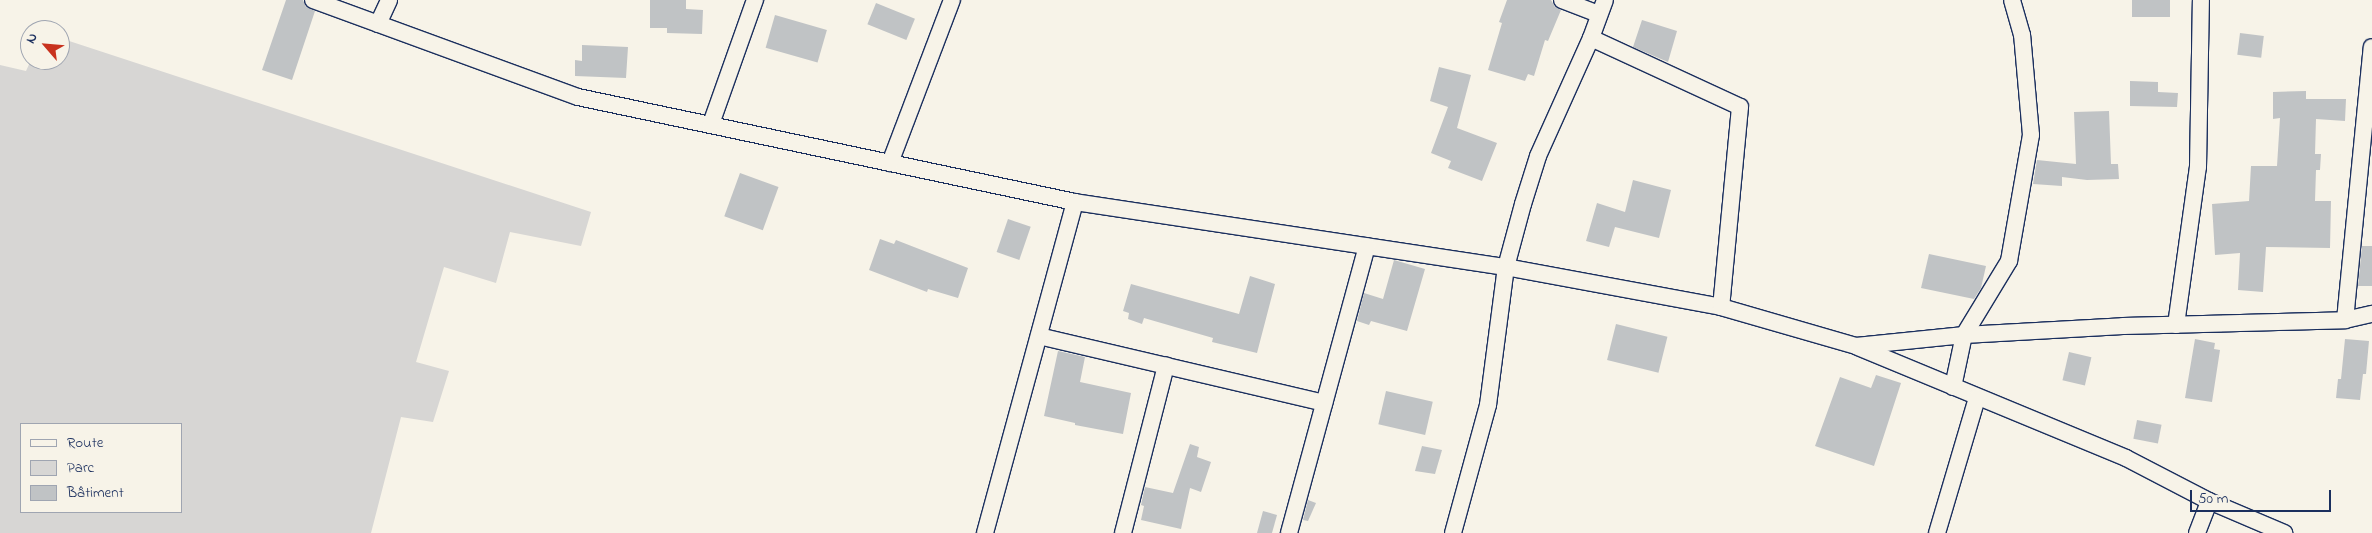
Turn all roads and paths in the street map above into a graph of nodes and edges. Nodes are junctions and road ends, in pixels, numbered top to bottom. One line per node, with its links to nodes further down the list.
1 (313, 0): 9 (street)
2 (388, 0): 9 (street)
3 (755, 0): 12 (street)
4 (952, 0): 13 (street)
5 (1562, 0): 8 (street)
6 (2012, 0): 21 (street)
7 (2201, 0): 20 (street)
8 (1601, 7): 10 (street)
9 (378, 24): 12 (street)
10 (1591, 38): 16 (street); 17 (street)
11 (2372, 47): 19 (street)
12 (711, 124): 13 (street)
13 (890, 163): 14 (street)
14 (1075, 202): 15 (street); 22 (street)
15 (1367, 246): 16 (street); 27 (street)
16 (1506, 267): 17 (street); 32 (street)
17 (1722, 307): 23 (street)
18 (2372, 314): 19 (street)
19 (2345, 320): 20 (street)
20 (2176, 325): 21 (street)
21 (1964, 335): 23 (street); 25 (street)
22 (1039, 336): 24 (street); 29 (street)
23 (1856, 346): 25 (street)
24 (1166, 365): 27 (street); 30 (street)
25 (1953, 387): 26 (street)
26 (1977, 398): 28 (street); 33 (street)
27 (1324, 402): 31 (street)
28 (2209, 501): 34 (street); 35 (street)
29 (985, 533)
30 (1123, 533)
31 (1289, 533)
32 (1453, 533)
33 (1937, 533)
34 (2197, 533)
35 (2284, 533)

